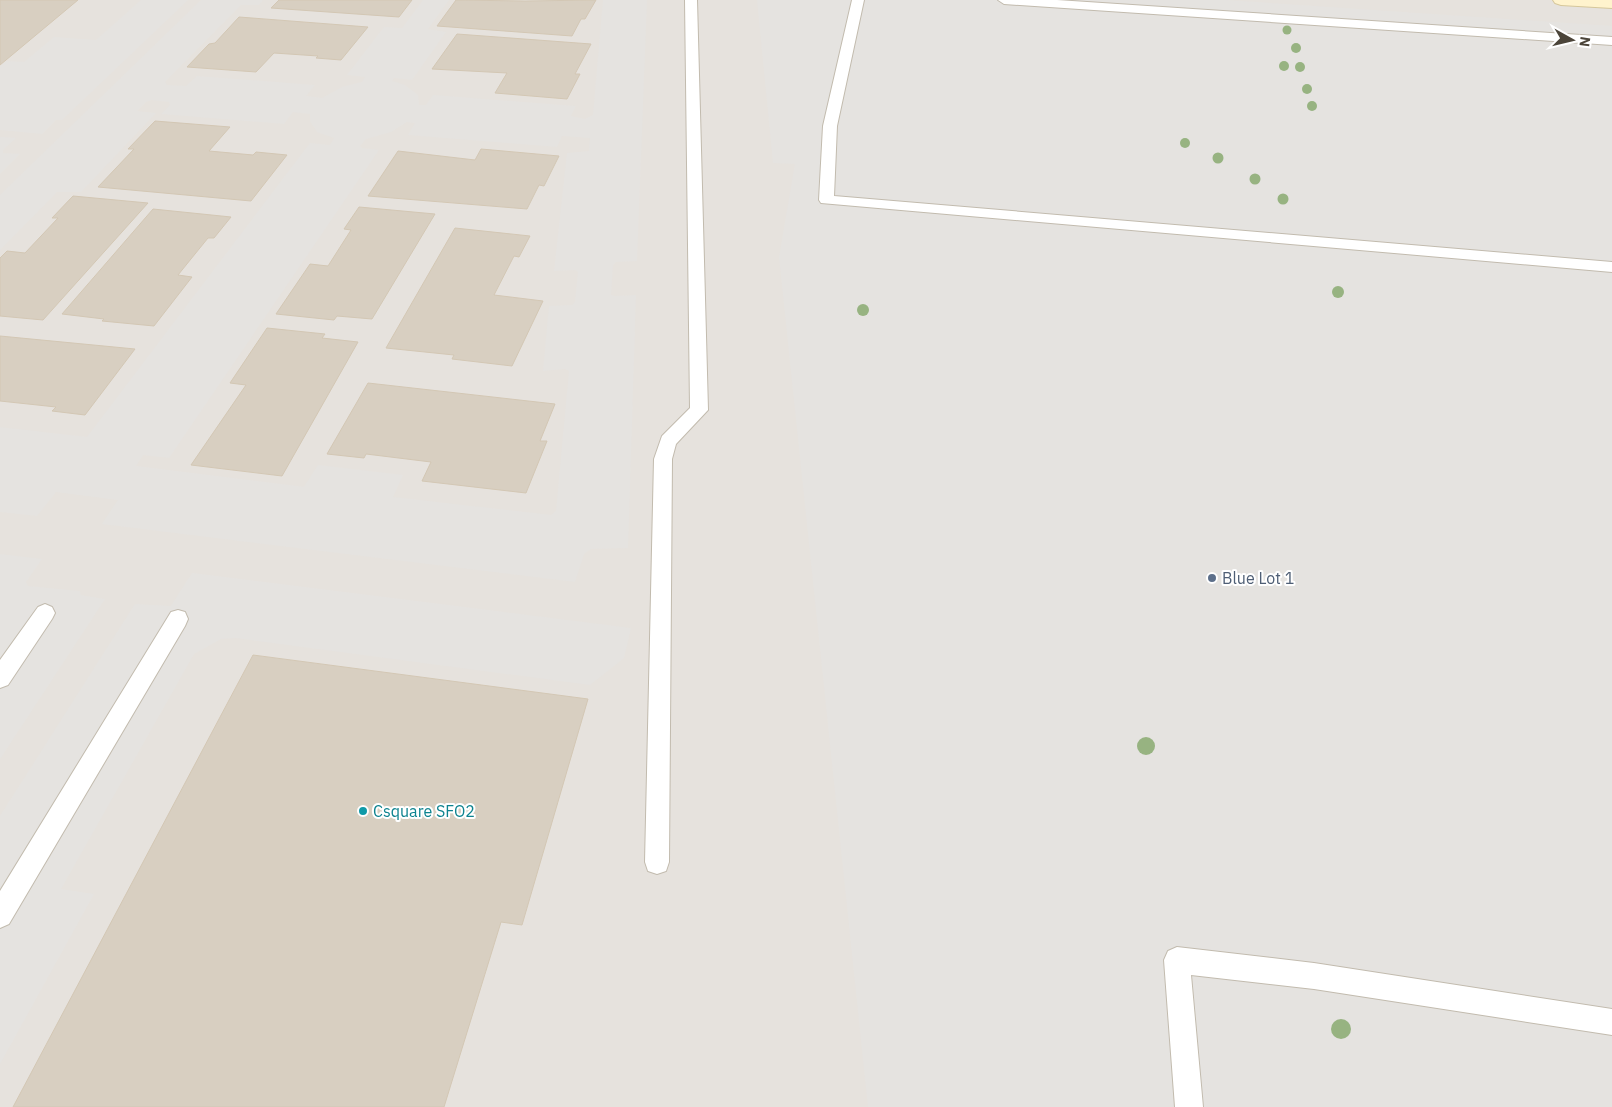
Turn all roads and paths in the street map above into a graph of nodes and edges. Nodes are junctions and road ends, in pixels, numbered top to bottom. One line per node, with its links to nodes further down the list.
1 (691, 0): 14 (lane)
2 (858, 0): 10 (lane)
3 (1004, 0): 7 (lane)
4 (1243, 0): 8 (lane)
5 (1561, 0): 6 (street)
6 (1612, 4)
7 (1181, 6): 8 (lane)
8 (1248, 16): 9 (lane)
9 (1612, 41)
10 (1612, 266)
11 (45, 614): 13 (lane)
12 (178, 619): 15 (lane)
13 (0, 678)
14 (657, 862)
15 (0, 915)
16 (1612, 1022): 17 (lane)
17 (1190, 1107)

